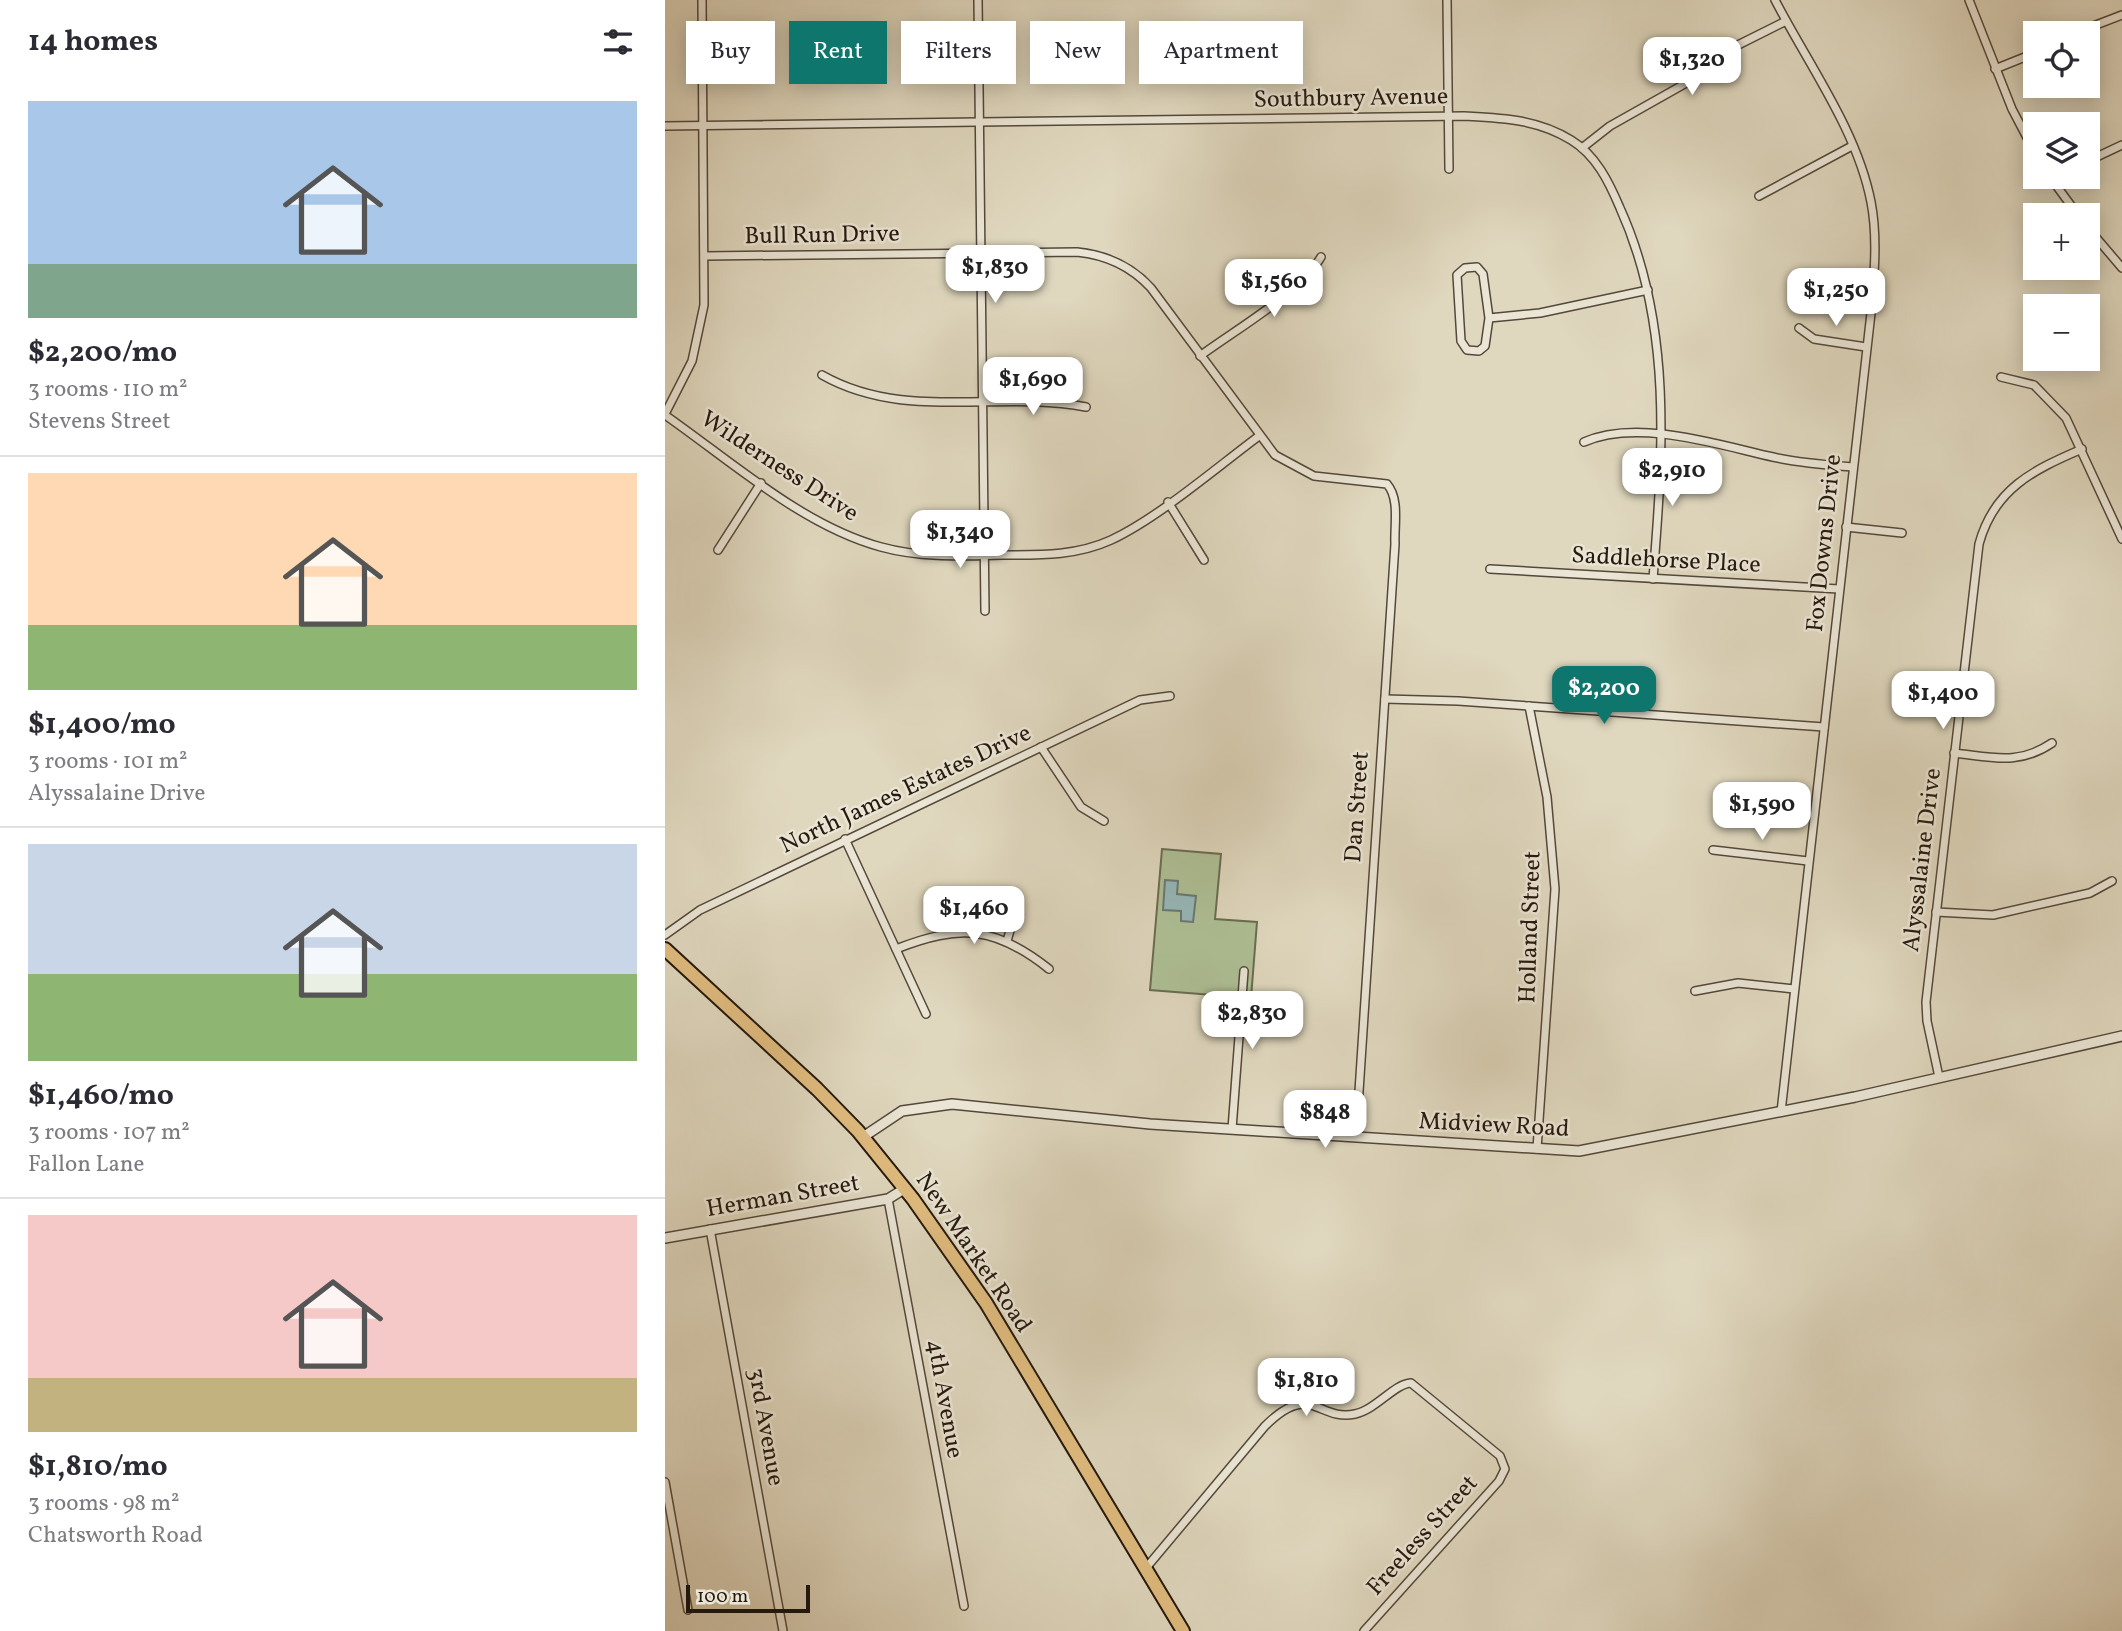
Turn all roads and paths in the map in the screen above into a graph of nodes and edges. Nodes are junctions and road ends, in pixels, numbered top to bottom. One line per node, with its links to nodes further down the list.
1 (702, 0): 14 (street)
2 (978, 0): 12 (street)
3 (1447, 0): 11 (street)
4 (1775, 0): 7 (street, Fox Downs Drive)
5 (1969, 0): 10 (street)
6 (2122, 15): 8 (street)
7 (1786, 21): 17 (street, Fox Downs Drive); 18 (street)
8 (2100, 23)
9 (2023, 58): 10 (street)
10 (1996, 69): 15 (street)
11 (1449, 117): 12 (street, Southbury Avenue); 18 (street, Southbury Avenue); 20 (street)
12 (979, 123): 14 (street, Southbury Avenue); 23 (street)
13 (665, 126): 14 (street, Southbury Avenue)
14 (704, 126): 24 (street)
15 (2023, 127)
16 (2122, 145): 19 (street)
17 (1852, 146): 21 (street); 30 (street, Fox Downs Drive)
18 (1582, 148): 27 (street, Southbury Avenue)
19 (2100, 155)
20 (1448, 169)
21 (1759, 196)
22 (2100, 242): 26 (street)
23 (981, 253): 24 (street, Bull Run Drive); 31 (street, Bull Run Drive); 34 (street)
24 (705, 256): 36 (street)
25 (1321, 257): 31 (street)
26 (2122, 268)
27 (1648, 290): 28 (street); 38 (street, Southbury Avenue)
28 (1489, 318): 28 (street)
29 (1799, 328): 30 (street)
30 (1867, 347): 41 (street, Fox Downs Drive)
31 (1200, 356): 37 (street, Bull Run Drive)
32 (822, 375): 34 (street)
33 (2001, 377): 40 (street)
34 (982, 403): 35 (street); 49 (street)
35 (1086, 407)
36 (665, 415): 42 (street, Wilderness Drive)
37 (1259, 436): 43 (street, Bull Run Drive); 44 (street, Wilderness Drive)
38 (1660, 436): 39 (street); 41 (street); 52 (street, Southbury Avenue)
39 (1584, 442)
40 (2082, 449): 47 (street); 61 (street, Alyssalaine Drive)
41 (1853, 467): 45 (street, Fox Downs Drive)
42 (761, 483): 48 (street); 49 (street, Wilderness Drive)
43 (1385, 484): 56 (street, Dan Street)
44 (1168, 502): 49 (street, Wilderness Drive); 50 (street)
45 (1846, 527): 46 (street); 53 (street, Fox Downs Drive)
46 (1902, 533)
47 (2122, 539)
48 (718, 550)
49 (984, 556): 54 (street)
50 (1205, 560)
51 (1490, 569): 52 (street, Saddlehorse Place)
52 (1653, 579): 53 (street, Saddlehorse Place)
53 (1839, 589): 58 (street, Fox Downs Drive)
54 (985, 611)
55 (1170, 696): 60 (street, North James Estates Drive)
56 (1385, 699): 57 (street); 83 (street, Dan Street)
57 (1529, 706): 58 (street); 84 (street, Holland Street)
58 (1824, 727): 65 (street, Fox Downs Drive)
59 (2052, 743): 61 (street)
60 (1041, 747): 62 (street); 63 (street, North James Estates Drive)
61 (1954, 753): 67 (street, Alyssalaine Drive)
62 (1104, 821)
63 (845, 839): 69 (street, North James Estates Drive); 71 (street)
64 (1713, 850): 65 (street)
65 (1808, 861): 75 (street, Fox Downs Drive)
66 (2112, 881): 67 (street)
67 (1936, 912): 79 (street, Alyssalaine Drive)
68 (982, 933): 70 (street); 70 (street); 71 (street)
69 (665, 935)
70 (1007, 941): 73 (street)
71 (896, 949): 77 (street)
72 (665, 950): 82 (main road, New Market Road)
73 (1049, 970)
74 (1244, 971): 81 (street)
75 (1794, 989): 76 (street); 80 (street, Fox Downs Drive)
76 (1695, 991)
77 (926, 1014)
78 (2122, 1036): 79 (street, Midview Road)
79 (1939, 1077): 80 (street, Midview Road)
80 (1781, 1112): 84 (street, Midview Road)
81 (1232, 1129): 82 (street, Midview Road); 83 (street, Midview Road)
82 (863, 1137): 85 (main road, New Market Road)
83 (1356, 1137): 84 (street, Midview Road)
84 (1537, 1150)
85 (904, 1189): 86 (street, Herman Street); 90 (main road, New Market Road)
86 (888, 1199): 87 (street, Herman Street); 91 (street, 4th Avenue)
87 (710, 1229): 88 (street, Herman Street); 93 (street, 3rd Avenue)
88 (665, 1238)
89 (665, 1482): 92 (street)
90 (1145, 1569): 94 (main road, New Market Road); 95 (street, Freeless Street)
91 (964, 1606)
92 (688, 1610)
93 (783, 1631)
94 (1183, 1631)
95 (1364, 1631)

